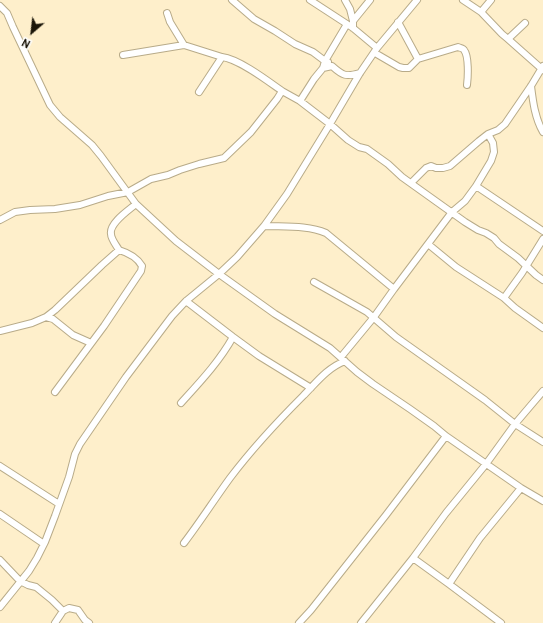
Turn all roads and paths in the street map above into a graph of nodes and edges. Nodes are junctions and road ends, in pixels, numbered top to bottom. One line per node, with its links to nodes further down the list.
1 (232, 0): 20 (street)
2 (310, 0): 11 (street)
3 (345, 0): 11 (street)
4 (370, 0): 11 (street)
5 (417, 0): 12 (street)
6 (463, 0): 9 (street)
7 (491, 0): 9 (street)
8 (0, 6): 35 (street)
9 (481, 12): 14 (street)
10 (167, 13): 15 (street)
11 (350, 22): 16 (street); 20 (street)
12 (398, 22): 16 (street); 19 (street)
13 (525, 23): 14 (street)
14 (508, 39): 23 (street)
15 (184, 45): 17 (street); 18 (street)
16 (376, 50): 19 (street); 24 (street)
17 (123, 55)
18 (222, 57): 27 (street); 28 (street)
19 (418, 59): 25 (street)
20 (325, 60): 21 (street); 22 (street)
21 (332, 66): 22 (street); 24 (street)
22 (323, 68): 29 (street)
23 (542, 68): 26 (street)
24 (360, 73): 30 (street)
25 (467, 85)
26 (531, 86): 31 (street); 32 (street)
27 (282, 91): 29 (street); 35 (street)
28 (199, 92)
29 (300, 101): 30 (street)
30 (330, 124): 33 (street); 39 (street)
31 (543, 132)
32 (488, 134): 33 (street); 34 (street)
33 (411, 183): 37 (street)
34 (476, 186): 37 (street); 40 (street)
35 (128, 192): 36 (street); 38 (street)
36 (136, 204): 43 (street); 45 (street)
37 (452, 212): 42 (street); 44 (street)
38 (0, 220)
39 (264, 226): 45 (street); 48 (street)
40 (543, 231)
41 (543, 239): 44 (street)
42 (428, 244): 48 (street); 49 (street)
43 (119, 250): 51 (street); 56 (street)
44 (526, 266): 46 (street); 49 (street)
45 (219, 274): 50 (street); 57 (street)
46 (543, 280)
47 (314, 282): 52 (street)
48 (394, 289): 52 (street)
49 (504, 298): 53 (street)
50 (186, 301): 55 (street); 69 (street)
51 (46, 317): 54 (street); 56 (street)
52 (374, 317): 57 (street); 62 (street)
53 (543, 328)
54 (0, 331)
55 (233, 337): 58 (street); 61 (street)
56 (91, 344): 60 (street)
57 (343, 359): 58 (street); 63 (street)
58 (311, 388): 71 (street)
59 (543, 391): 62 (street)
60 (55, 392)
61 (181, 403)
62 (515, 424): 64 (street); 65 (street)
63 (446, 436): 65 (street); 81 (street)
64 (543, 442)
65 (486, 464): 67 (street); 73 (street)
66 (0, 466): 69 (street)
67 (521, 488): 68 (street); 76 (street)
68 (543, 501)
69 (59, 504): 72 (street)
70 (0, 514): 72 (street)
71 (184, 543)
72 (44, 544): 75 (street)
73 (413, 558): 76 (street); 82 (street)
74 (0, 560): 75 (street)
75 (20, 581): 77 (street); 78 (street)
76 (449, 584): 83 (street)
77 (0, 607)
78 (63, 611): 79 (street); 80 (street)
79 (55, 623)
80 (89, 623)
81 (299, 623)
82 (361, 623)
83 (501, 623)

